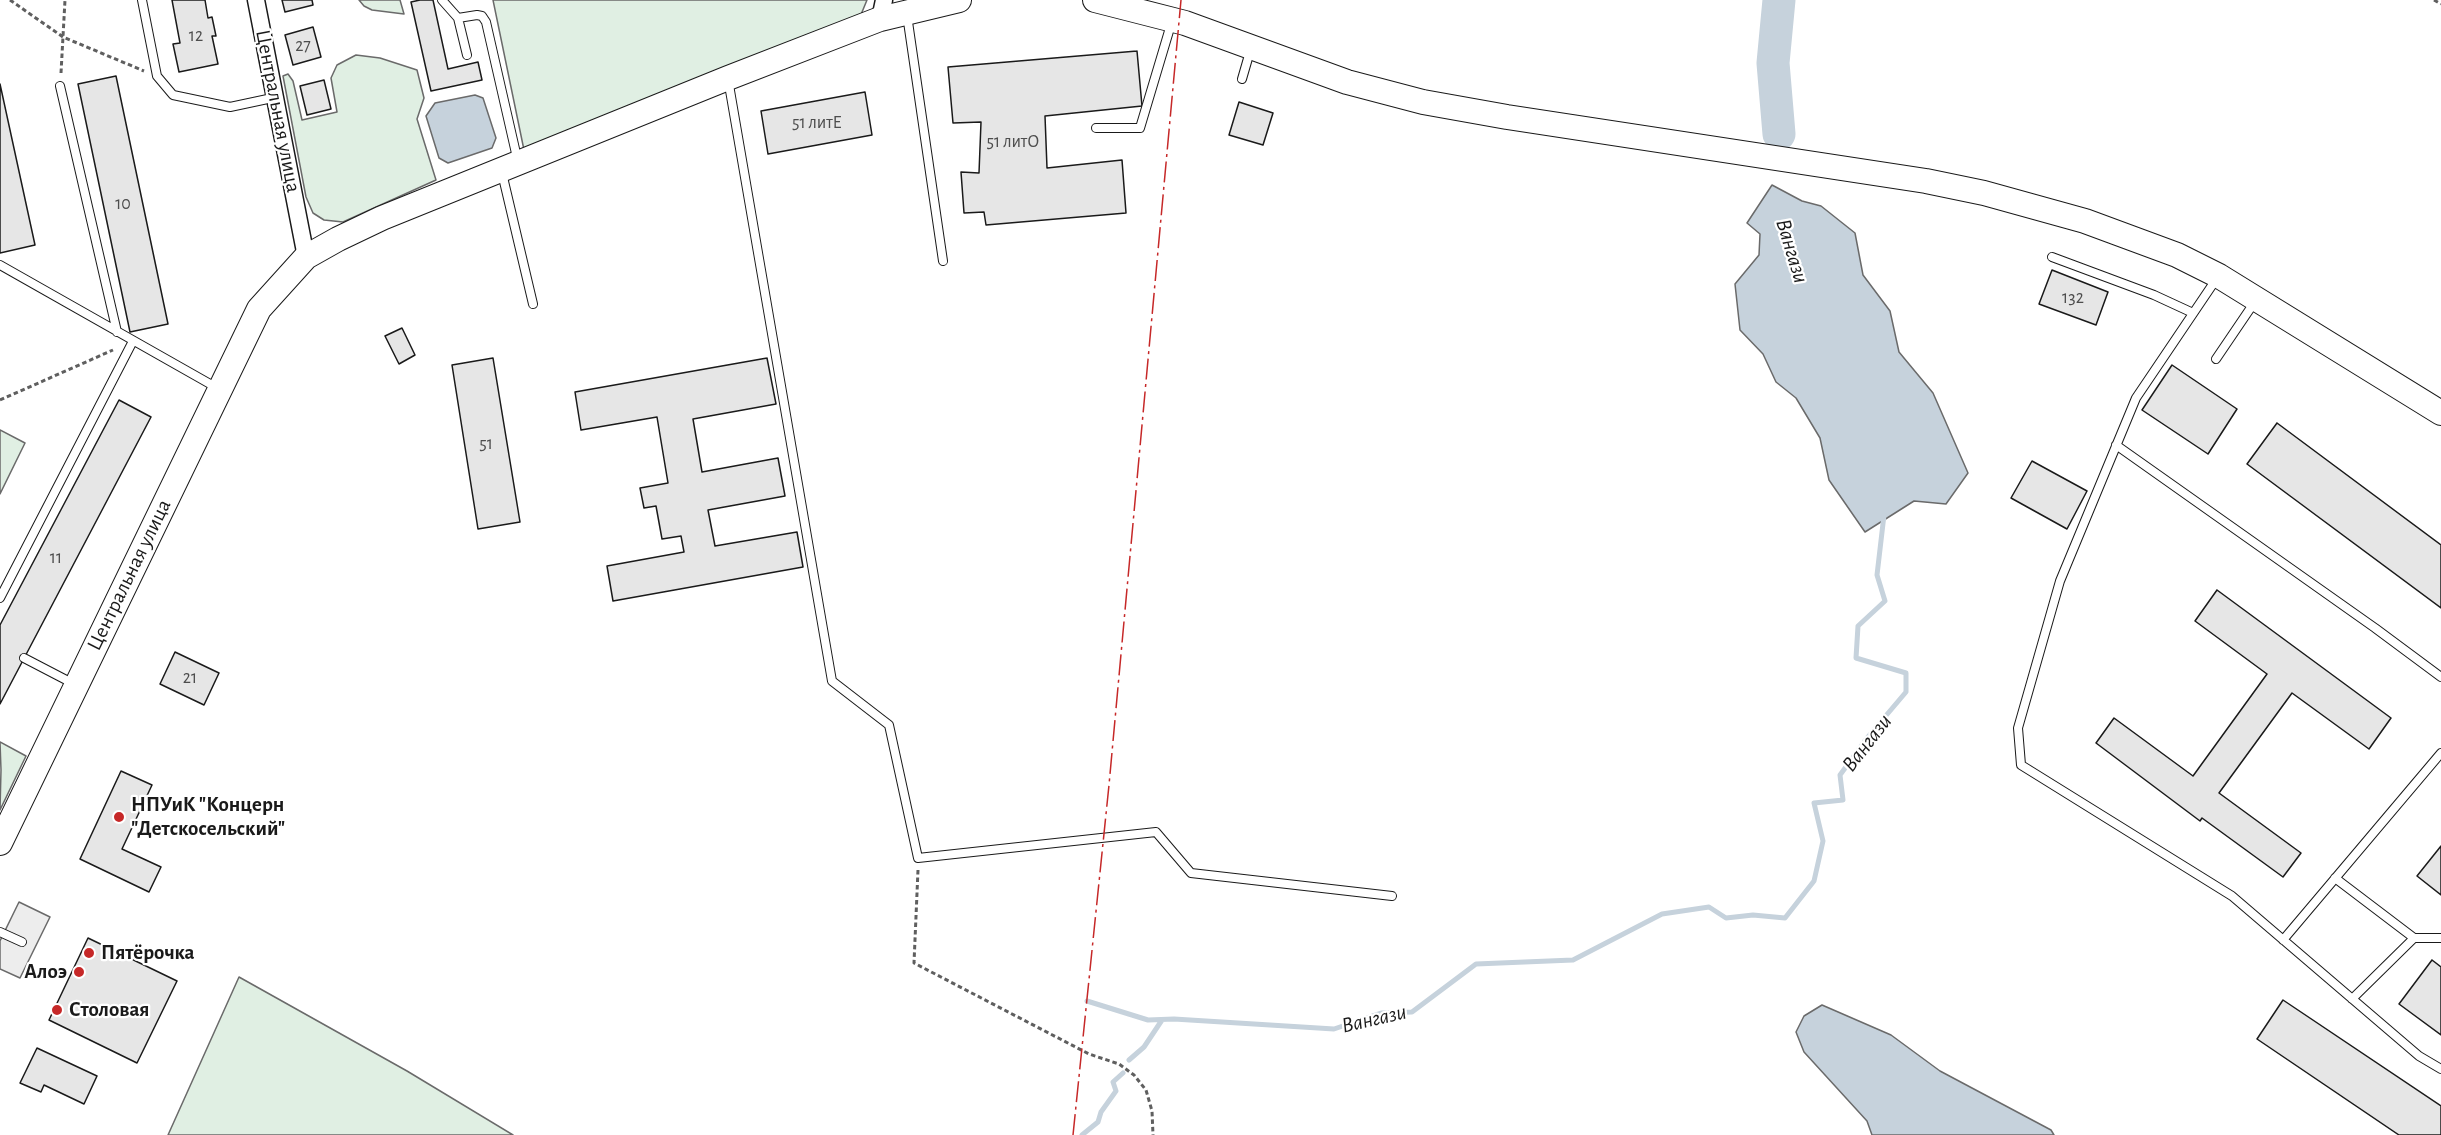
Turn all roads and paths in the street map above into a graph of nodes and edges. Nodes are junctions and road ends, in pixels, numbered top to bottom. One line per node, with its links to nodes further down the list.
1 (10, 0): 14 (path)
2 (65, 0): 14 (path)
3 (142, 0): 17 (lane)
4 (256, 0): 21 (street, Центральная улица)
5 (442, 0): 12 (lane)
6 (959, 0): 11 (street, Центральная улица)
7 (1095, 0): 13 (street)
8 (2434, 0): 9 (path)
9 (2441, 4)
10 (882, 9): 11 (street, Центральная улица); 18 (street, Центральная улица)
11 (906, 11): 26 (lane)
12 (458, 18): 16 (lane); 23 (lane)
13 (1173, 19): 15 (street); 22 (lane)
14 (63, 37): 17 (path); 20 (path)
15 (1251, 47): 19 (lane); 28 (street)
16 (467, 55)
17 (157, 76): 21 (lane)
18 (728, 78): 23 (street, Центральная улица); 45 (lane)
19 (1242, 79)
20 (60, 86): 32 (lane)
21 (277, 97): 25 (street, Центральная улица)
22 (1096, 128)
23 (509, 166): 25 (street, Центральная улица); 30 (lane)
24 (2052, 256): 31 (lane)
25 (306, 257): 35 (street, Центральная улица)
26 (943, 261)
27 (0, 265): 32 (lane)
28 (2219, 276): 29 (street); 31 (lane)
29 (2257, 298): 34 (lane); 37 (street)
30 (533, 303)
31 (2193, 313): 38 (lane)
32 (117, 332): 33 (lane)
33 (133, 341): 35 (lane); 36 (path); 39 (lane)
34 (2216, 359)
35 (219, 389): 42 (street, Центральная улица)
36 (0, 400)
37 (2441, 413)
38 (2116, 445): 41 (lane); 51 (lane)
39 (0, 598)
40 (24, 658): 42 (lane)
41 (2441, 677)
42 (76, 685): 44 (street, Центральная улица)
43 (2441, 753): 46 (lane)
44 (0, 843)
45 (918, 858): 47 (lane); 55 (path)
46 (2336, 878): 49 (lane); 51 (lane)
47 (1392, 896)
48 (0, 932): 52 (lane)
49 (2414, 938): 50 (lane); 53 (lane)
50 (2441, 938)
51 (2283, 939): 53 (lane)
52 (22, 942)
53 (2352, 999): 54 (lane)
54 (2441, 1069)
55 (1153, 1135)

